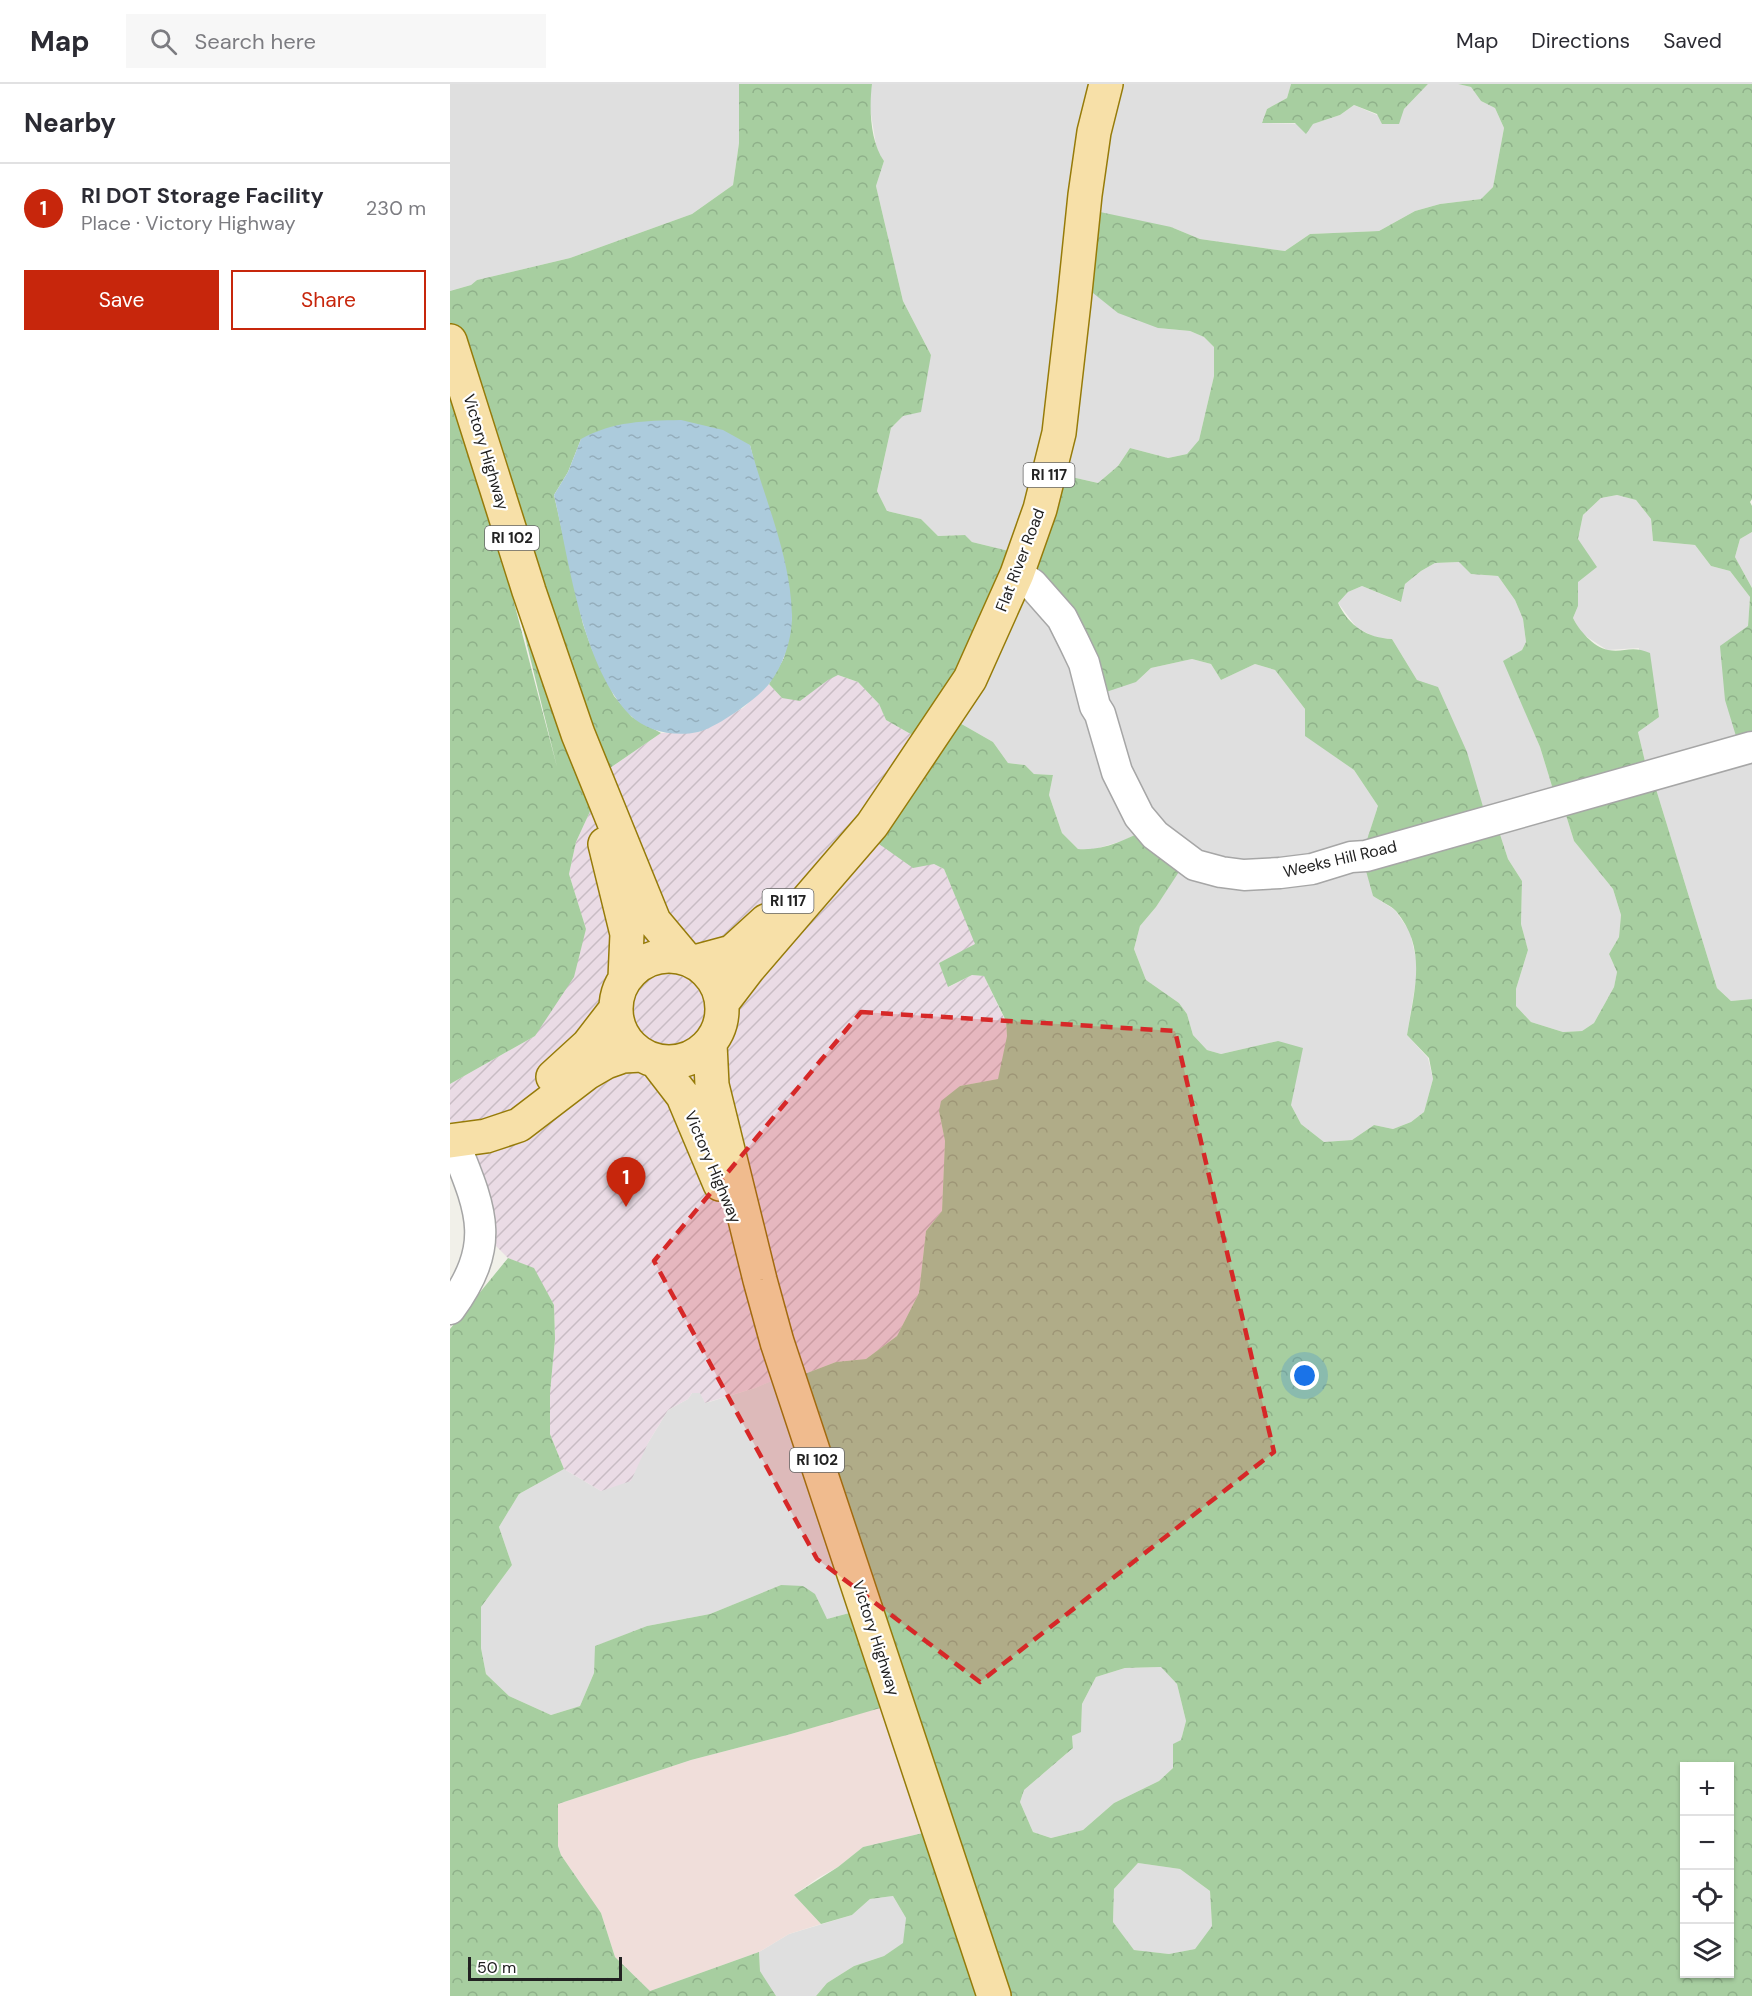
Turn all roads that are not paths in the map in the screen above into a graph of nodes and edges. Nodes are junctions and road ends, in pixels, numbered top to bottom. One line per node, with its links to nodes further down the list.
1 (1106, 84): 3 (main road, Flat River Road / RI 117)
2 (450, 341): 4 (main road, Victory Highway / RI 102)
3 (1017, 574): 5 (street, Weeks Hill Road); 6 (main road, Flat River Road / RI 117)
4 (578, 734): 7 (main road, Victory Highway / RI 102); 8 (main road, Victory Highway / RI 102)
5 (1752, 747)
6 (872, 825): 7 (main road, Flat River Road / RI 117); 9 (main road, Flat River Road)
7 (690, 960): 8 (main road); 9 (main road)
8 (625, 978): 10 (main road)
9 (722, 1003): 11 (main road)
10 (615, 1010): 12 (main road); 13 (main road)
11 (710, 1044): 12 (main road); 14 (main road, Victory Highway / RI 102)
12 (649, 1058): 13 (main road); 14 (main road, Victory Highway / RI 102)
13 (452, 1141): 15 (street)
14 (760, 1280): 16 (main road, Victory Highway / RI 102)
15 (450, 1309)
16 (994, 1996)

